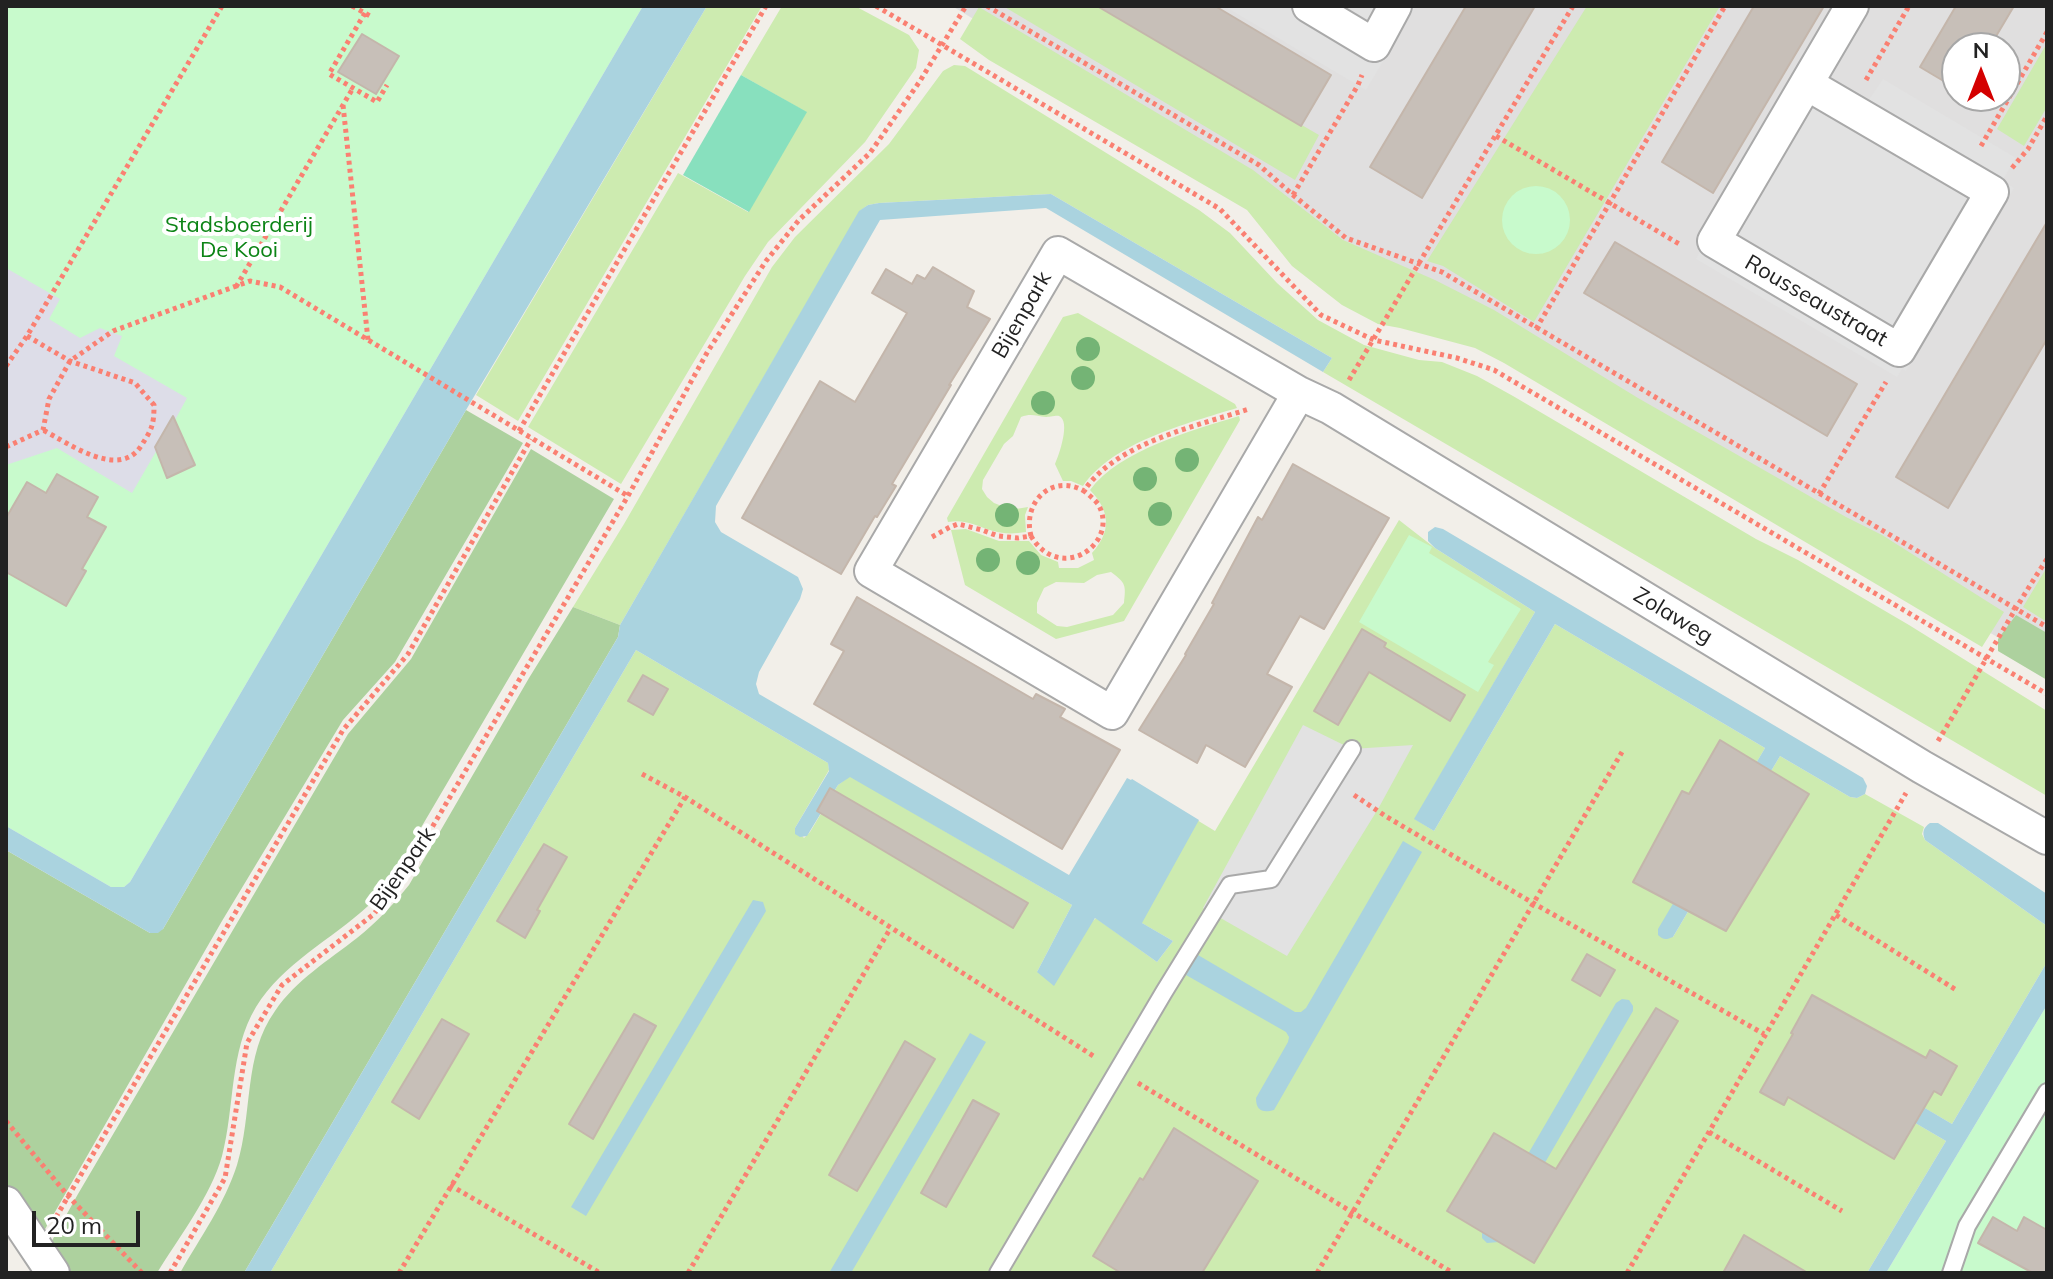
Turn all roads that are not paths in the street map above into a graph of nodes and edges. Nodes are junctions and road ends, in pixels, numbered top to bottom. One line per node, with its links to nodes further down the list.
1 (1309, 6): 2 (street)
2 (1395, 6)
3 (1852, 6): 4 (street)
4 (1807, 84): 4 (street, Rousseaustraat)
5 (1299, 393): 5 (street, Bijenpark); 7 (street, Zolaweg)
6 (1352, 749): 11 (lane)
7 (2047, 838)
8 (2047, 1092): 12 (lane)
9 (6, 1203): 10 (street)
10 (45, 1260)
11 (998, 1273)
12 (1951, 1273)

